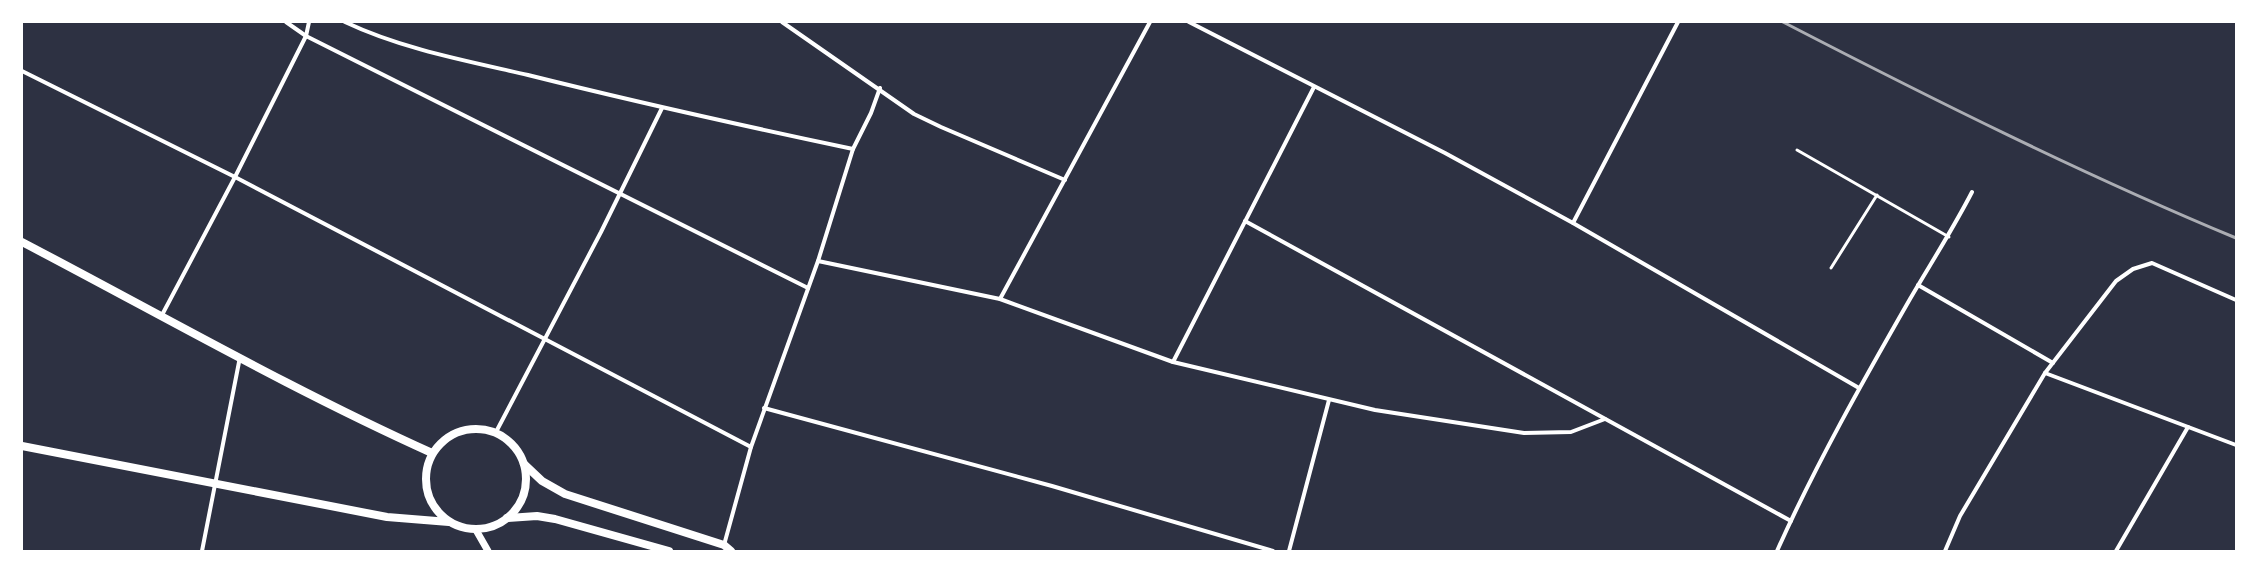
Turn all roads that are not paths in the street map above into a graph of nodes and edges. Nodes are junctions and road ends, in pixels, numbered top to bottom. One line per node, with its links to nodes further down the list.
1 (286, 22): 8 (street)
2 (309, 22): 8 (street)
3 (345, 22): 12 (street)
4 (782, 22): 11 (street)
5 (1150, 22): 16 (street)
6 (1189, 22): 10 (street)
7 (1678, 22): 21 (street)
8 (306, 36): 15 (street); 18 (street)
9 (22, 71): 15 (street)
10 (1314, 87): 20 (street); 21 (street)
11 (880, 88): 13 (street); 16 (street)
12 (662, 108): 13 (street); 18 (street)
13 (853, 149): 24 (street)
14 (1797, 150): 19 (lane)
15 (235, 177): 30 (street); 31 (street)
16 (1065, 180): 28 (street)
17 (1972, 192): 22 (street)
18 (620, 193): 27 (street); 31 (street)
19 (1877, 195): 22 (lane); 25 (lane)
20 (1245, 221): 33 (street); 39 (street)
21 (1573, 224): 36 (street)
22 (1949, 237): 26 (street)
23 (22, 242): 30 (main road)
24 (818, 261): 27 (street); 28 (street)
25 (1832, 268)
26 (1918, 285): 34 (street); 36 (street)
27 (808, 288): 38 (street)
28 (1000, 299): 33 (street)
29 (2236, 300): 34 (street)
30 (162, 315): 32 (main road)
31 (544, 340): 41 (street); 44 (street)
32 (240, 357): 45 (main road); 47 (street)
33 (1173, 362): 37 (street)
34 (2053, 363): 35 (street)
35 (2045, 373): 40 (street); 60 (street)
36 (1859, 388): 49 (street)
37 (1329, 400): 39 (street); 58 (street)
38 (764, 408): 44 (street); 57 (street)
39 (1605, 419): 49 (street)
40 (2188, 427): 42 (street); 61 (street)
41 (496, 432): 45 (main road); 46 (main road)
42 (2236, 445)
43 (22, 446): 47 (main road)
44 (751, 447): 52 (street)
45 (432, 453): 50 (main road)
46 (524, 464): 48 (main road); 52 (main road)
47 (216, 485): 50 (main road); 53 (street)
48 (507, 518): 51 (main road); 55 (main road)
49 (1791, 521): 59 (street)
50 (449, 522): 51 (main road)
51 (476, 530): 54 (street)
52 (724, 545): 56 (main road)
53 (202, 551)
54 (488, 551)
55 (669, 551)
56 (731, 551)
57 (1273, 551)
58 (1289, 551)
59 (1777, 551)
60 (1946, 551)
61 (2116, 551)

